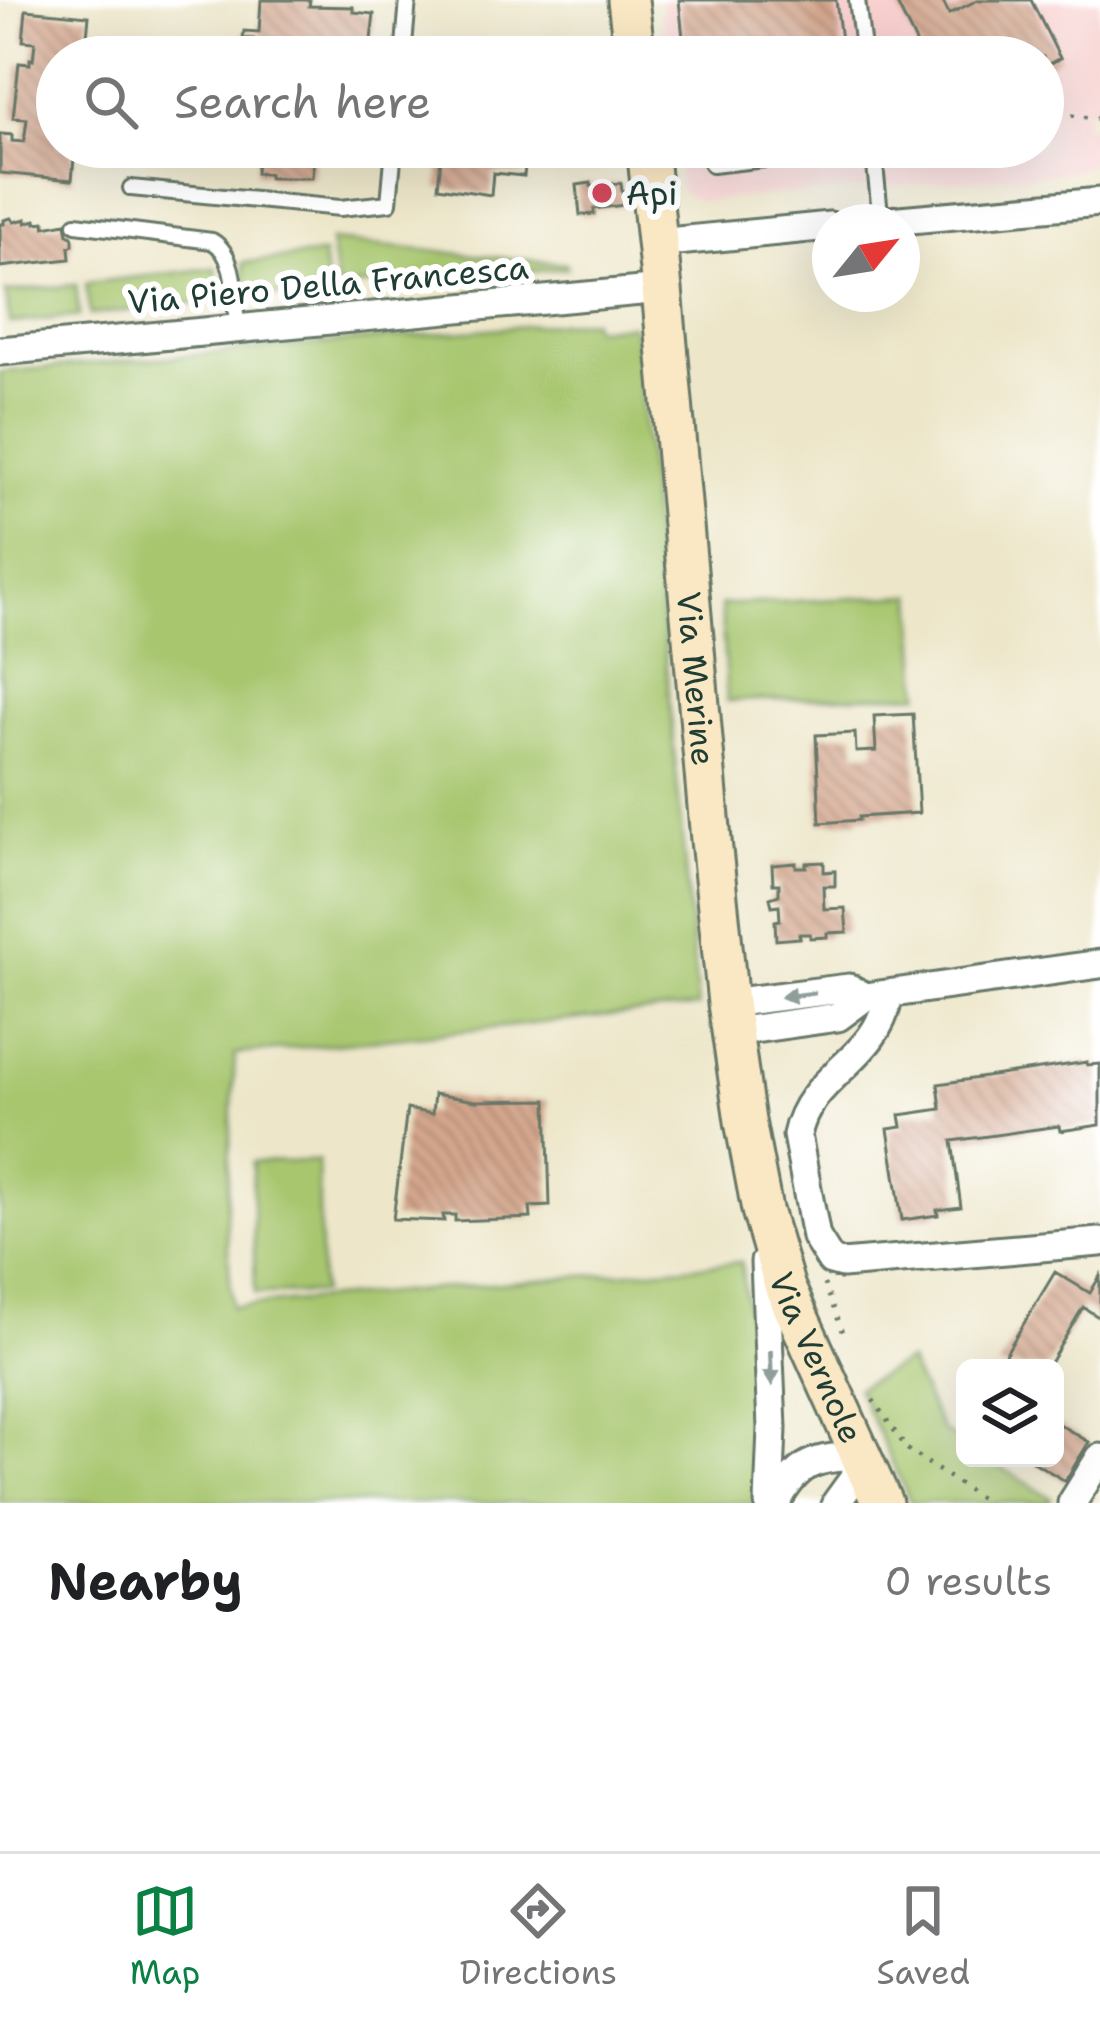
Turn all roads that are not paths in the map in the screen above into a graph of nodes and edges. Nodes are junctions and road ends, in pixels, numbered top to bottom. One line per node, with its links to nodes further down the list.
1 (409, 0): 4 (lane)
2 (628, 0): 5 (main road)
3 (857, 0): 6 (lane)
4 (405, 36)
5 (632, 36)
6 (861, 36)
7 (392, 168): 10 (lane)
8 (649, 168): 16 (main road, Via Merine)
9 (875, 168): 12 (lane)
10 (131, 188)
11 (1100, 202): 13 (street)
12 (878, 204)
13 (920, 218)
14 (76, 224): 18 (lane)
15 (812, 228): 16 (street)
16 (658, 243): 17 (main road, Via Merine)
17 (662, 289): 18 (street, Via Piero Della Francesca); 22 (main road, Via Merine)
18 (237, 327): 19 (street, Via Piero Della Francesca)
19 (0, 351)
20 (1100, 964): 21 (street)
21 (877, 996): 22 (street, one-way to 22); 23 (street); 24 (street)
22 (730, 1017): 23 (street); 25 (main road, Via Merine)
23 (838, 1017): 24 (street)
24 (823, 1085): 26 (street)
25 (762, 1210): 27 (main road, Via Vernole); 29 (street, one-way to 29)
26 (1100, 1242)
27 (860, 1456): 29 (street); 30 (street); 31 (main road, Via Vernole)
28 (1100, 1458): 32 (street)
29 (772, 1503)
30 (836, 1503)
31 (882, 1503)
32 (1072, 1503)

